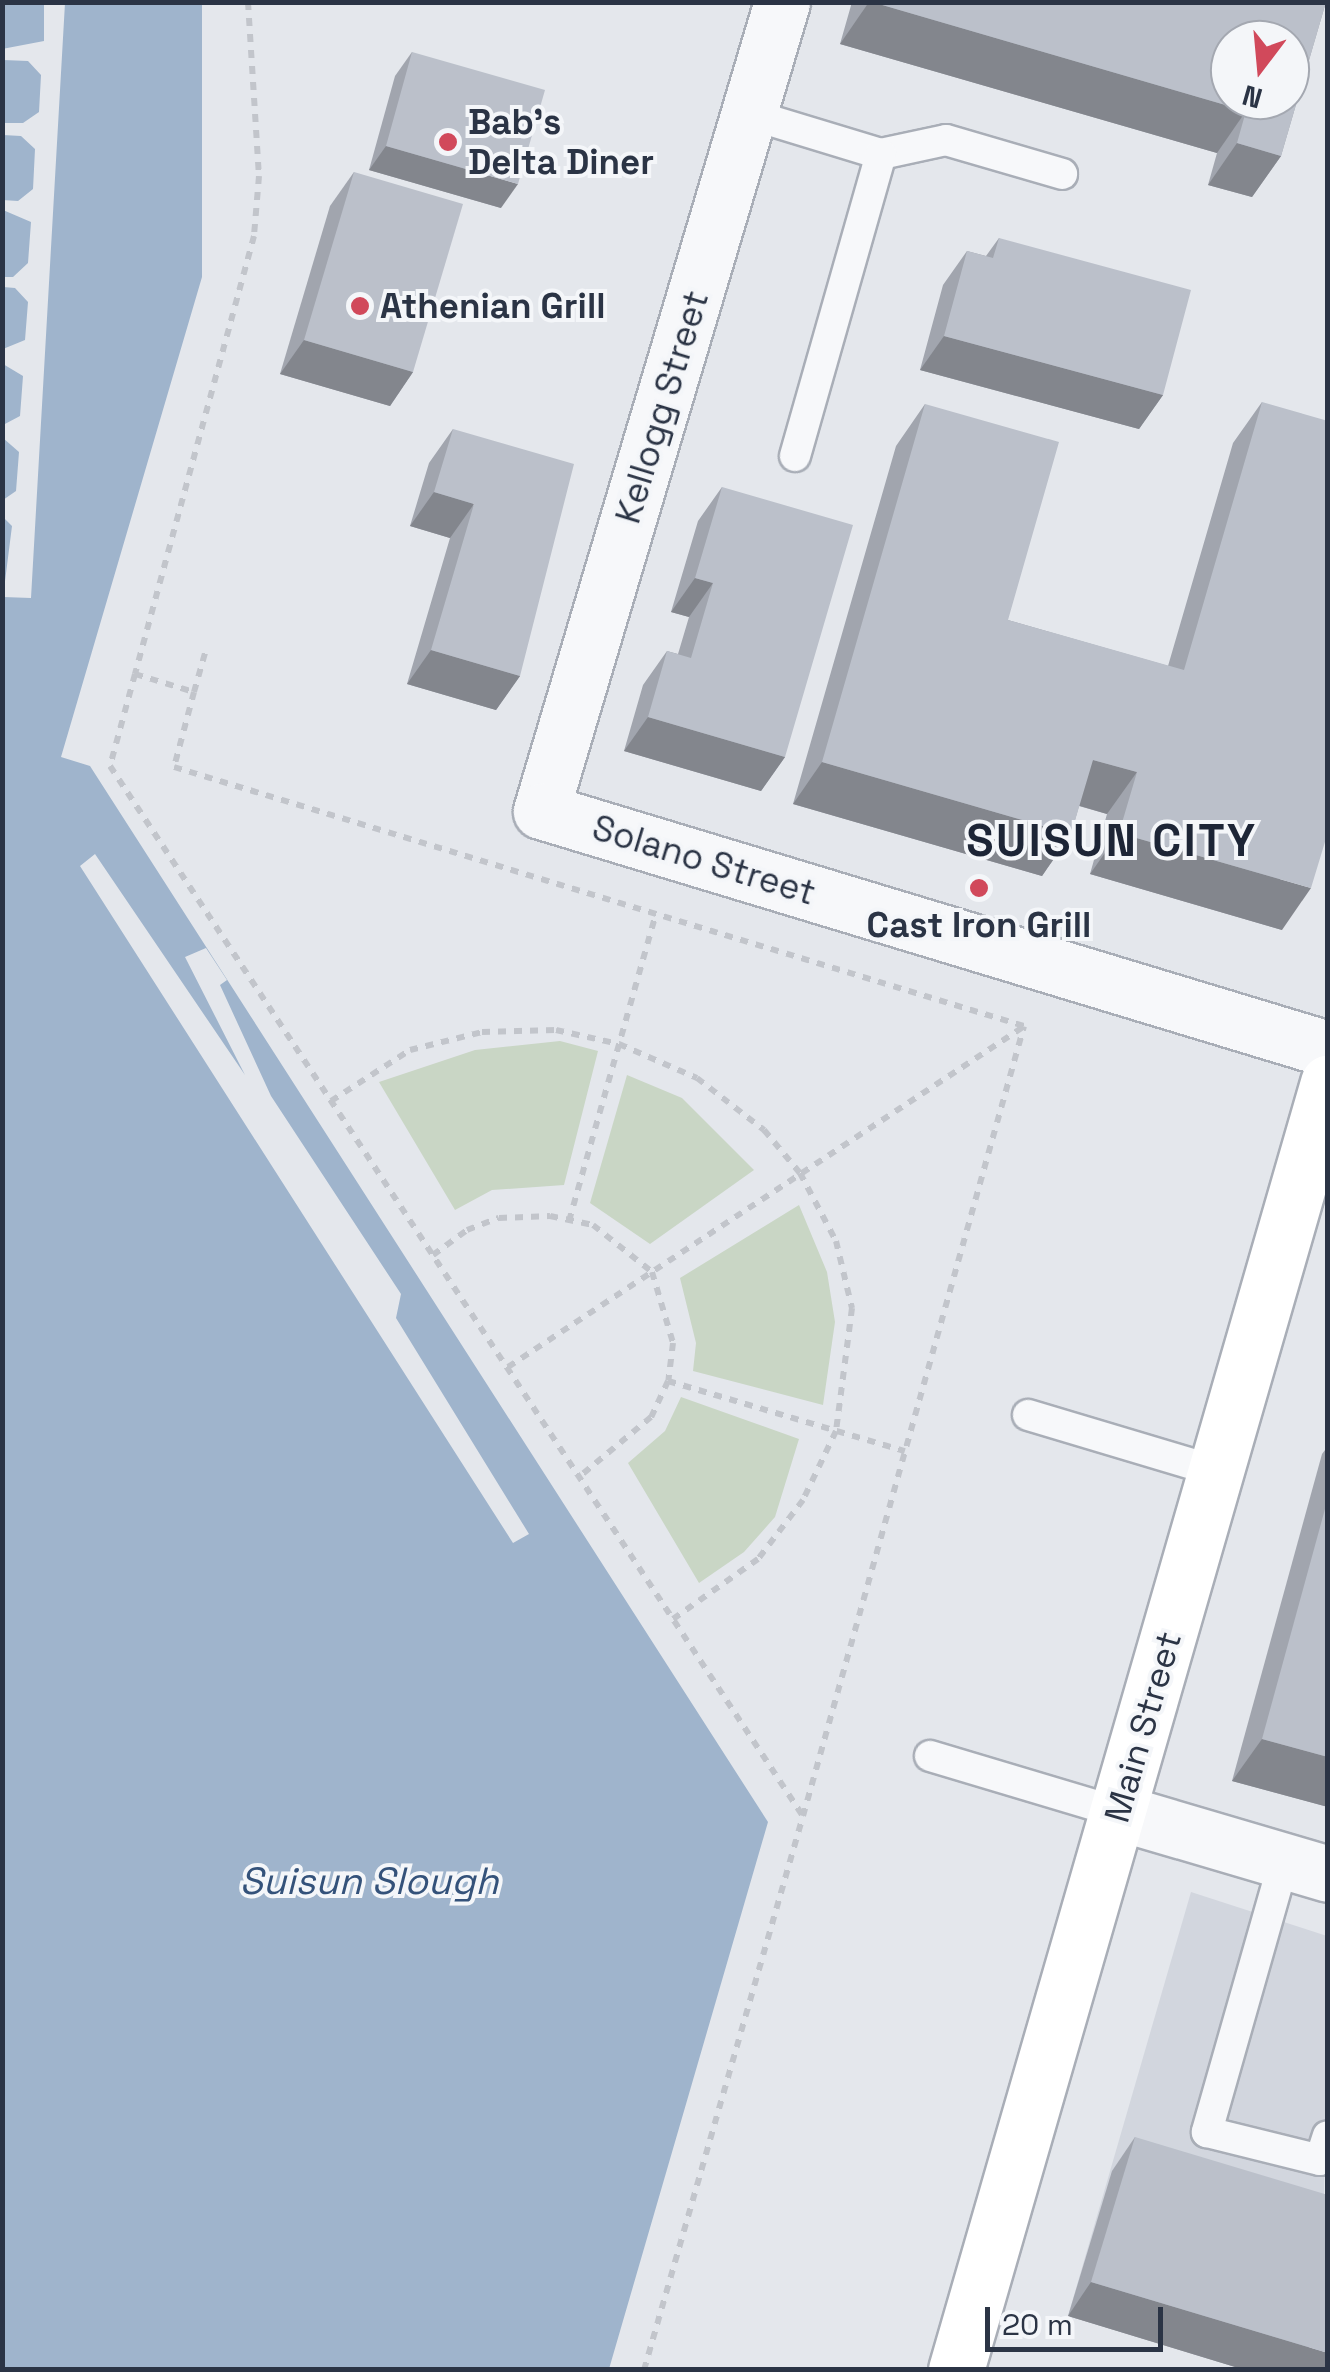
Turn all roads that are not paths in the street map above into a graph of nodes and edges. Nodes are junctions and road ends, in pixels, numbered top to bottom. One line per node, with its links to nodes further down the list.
1 (782, 2): 2 (street, Kellogg Street)
2 (749, 114): 3 (lane); 6 (street, Kellogg Street)
3 (881, 154): 4 (lane); 5 (lane)
4 (1062, 174)
5 (795, 456)
6 (541, 811): 7 (street, Solano Street)
7 (1328, 1048)
8 (1328, 1083): 10 (main road, Main Street)
9 (1028, 1415): 10 (lane)
10 (1216, 1472): 12 (main road, Main Street)
11 (930, 1756): 12 (lane)
12 (1118, 1812): 13 (street); 15 (main road, Main Street)
13 (1306, 1867): 14 (lane)
14 (1328, 2136)
15 (956, 2370)

